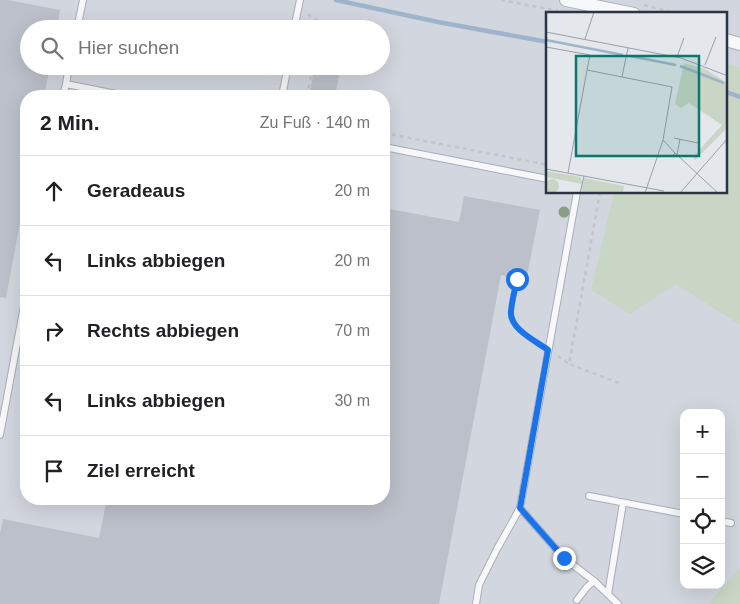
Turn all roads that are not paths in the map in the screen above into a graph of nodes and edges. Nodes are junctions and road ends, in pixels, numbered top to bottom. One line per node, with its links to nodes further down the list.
1 (83, 0): 6 (lane)
2 (300, 0): 7 (lane)
3 (609, 5): 4 (street); 5 (street)
4 (565, 6)
5 (638, 9)
6 (79, 20)
7 (296, 20)
8 (68, 75): 10 (lane)
9 (286, 75): 13 (lane)
10 (66, 84): 11 (lane); 12 (lane)
11 (64, 90)
12 (96, 90)
13 (283, 90)
14 (390, 148): 15 (lane)
15 (546, 179)
16 (577, 194): 21 (lane)
17 (20, 327): 18 (lane)
18 (0, 435)
19 (589, 496): 20 (lane)
20 (623, 503): 22 (lane); 26 (lane)
21 (520, 508): 25 (lane); 28 (lane)
22 (680, 513)
23 (725, 522): 24 (lane)
24 (730, 523)
25 (594, 581): 26 (lane); 27 (lane)
26 (608, 594): 29 (lane)
27 (577, 600)
28 (476, 604)
29 (618, 604)

